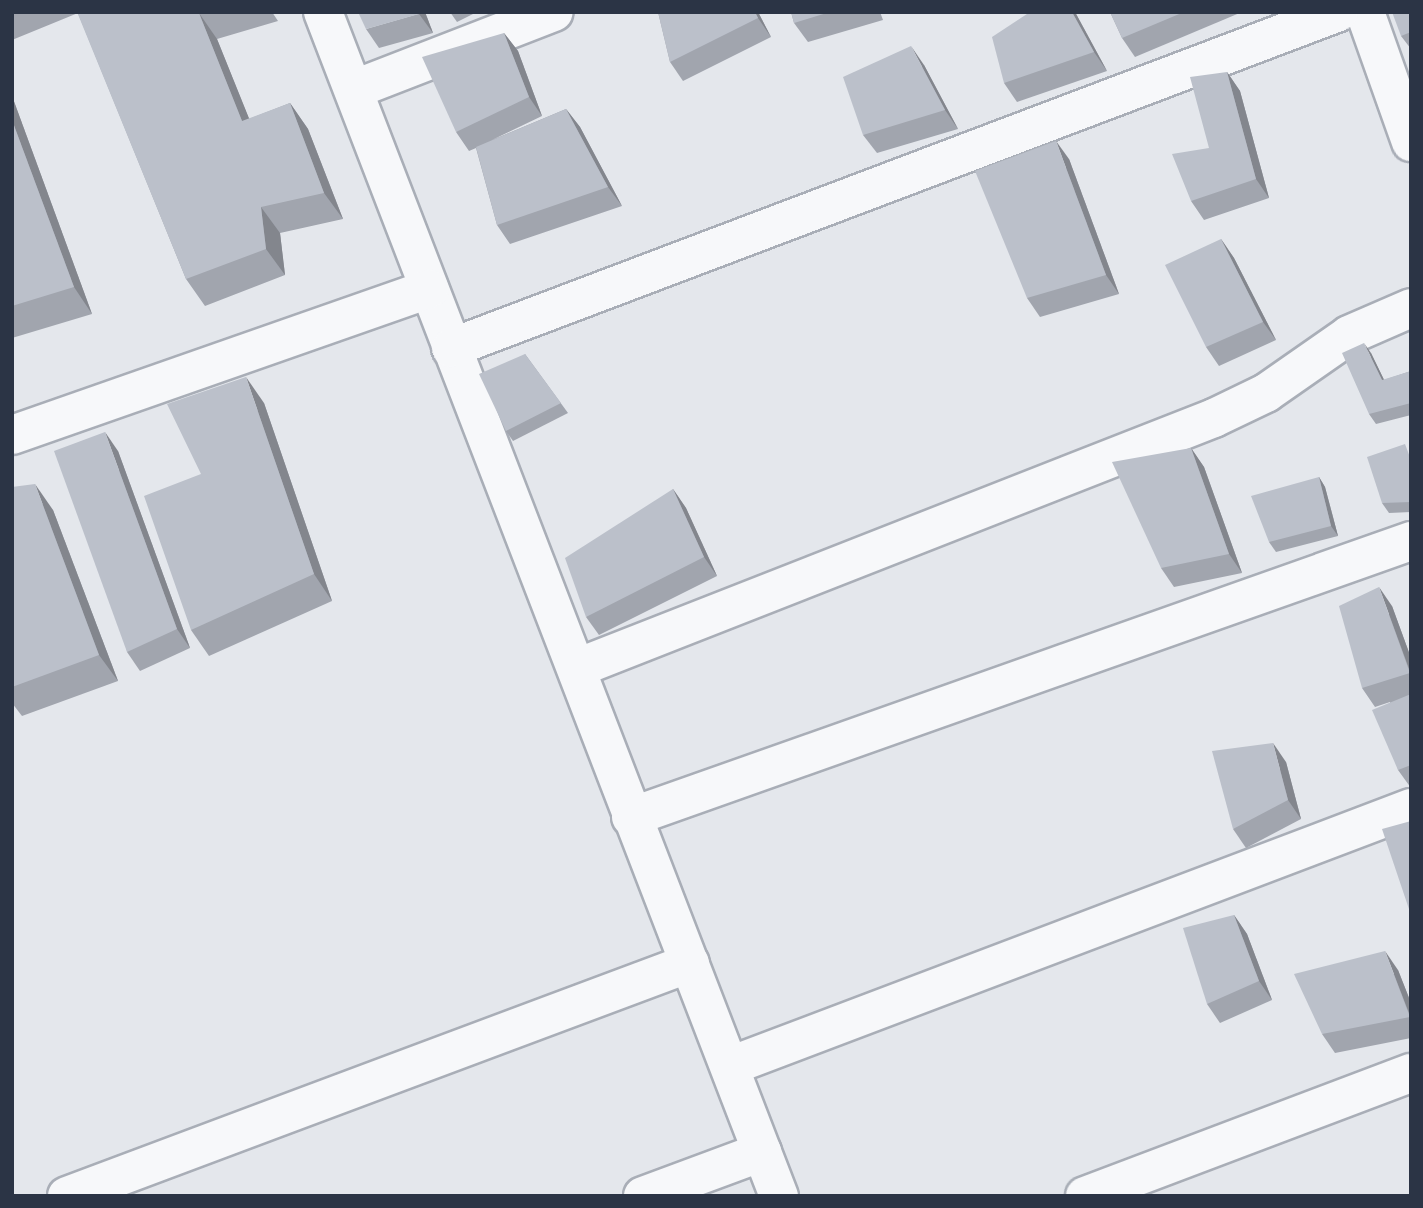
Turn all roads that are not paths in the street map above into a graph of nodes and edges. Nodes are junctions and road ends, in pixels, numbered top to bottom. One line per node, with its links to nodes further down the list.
1 (323, 12): 6 (street)
2 (554, 12): 6 (street)
3 (1339, 12): 5 (street)
4 (1365, 12): 7 (street)
5 (1287, 22): 10 (street)
6 (355, 89): 8 (street)
7 (1411, 142)
8 (429, 289): 10 (street); 11 (street)
9 (1411, 308): 13 (street)
10 (451, 348): 13 (street)
11 (12, 435)
12 (1411, 541): 15 (street)
13 (577, 668): 15 (street)
14 (1411, 808): 17 (street)
15 (631, 817): 16 (street)
16 (690, 963): 17 (street); 20 (street)
17 (730, 1066): 19 (street)
18 (1411, 1073): 23 (street)
19 (762, 1152): 21 (street); 22 (street)
20 (67, 1196)
21 (643, 1196)
22 (779, 1196)
23 (1086, 1196)

